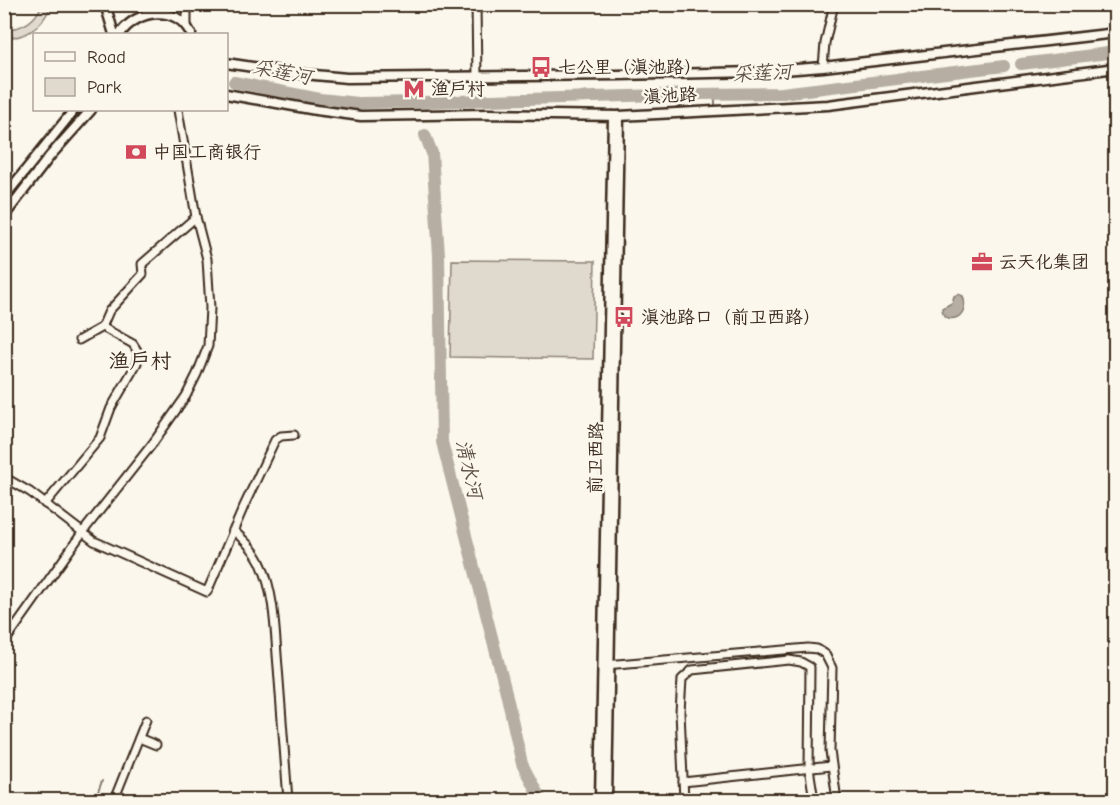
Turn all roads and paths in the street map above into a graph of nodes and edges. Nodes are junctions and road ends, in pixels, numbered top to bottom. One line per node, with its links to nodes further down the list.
1 (105, 4): 8 (main road)
2 (137, 4): 6 (main road)
3 (187, 4): 7 (street)
4 (476, 4): 15 (street)
5 (834, 4): 13 (street)
6 (150, 10): 7 (main road); 9 (main road)
7 (187, 26): 10 (main road)
8 (114, 33)
9 (121, 33)
10 (190, 33)
11 (1116, 33): 13 (main road, 滇池路)
12 (228, 63): 15 (main road, 滇池路)
13 (823, 67): 15 (main road, 滇池路)
14 (1116, 68): 20 (main road, 滇池路)
15 (477, 77)
16 (228, 94): 20 (main road, 滇池路)
17 (73, 111): 21 (main road)
18 (91, 111): 22 (main road)
19 (178, 111): 23 (street)
20 (616, 116): 32 (main road, 前卫西路)
21 (4, 197)
22 (4, 216)
23 (196, 217): 24 (street); 30 (street)
24 (102, 327): 25 (street); 28 (street)
25 (79, 340)
26 (294, 435): 29 (street)
27 (4, 477): 28 (street)
28 (45, 504): 30 (street)
29 (233, 531): 30 (street); 40 (street)
30 (82, 533): 31 (street)
31 (4, 643)
32 (605, 665): 36 (street); 41 (main road, 前卫西路); 42 (main road, 前卫西路)
33 (146, 720): 34 (street)
34 (139, 738): 35 (street); 39 (street)
35 (156, 745)
36 (831, 766): 37 (street); 45 (street)
37 (809, 768): 38 (street); 38 (street); 44 (street)
38 (683, 782): 43 (street)
39 (114, 801)
40 (288, 801)
41 (600, 801)
42 (606, 801)
43 (684, 801)
44 (814, 801)
45 (837, 801)

